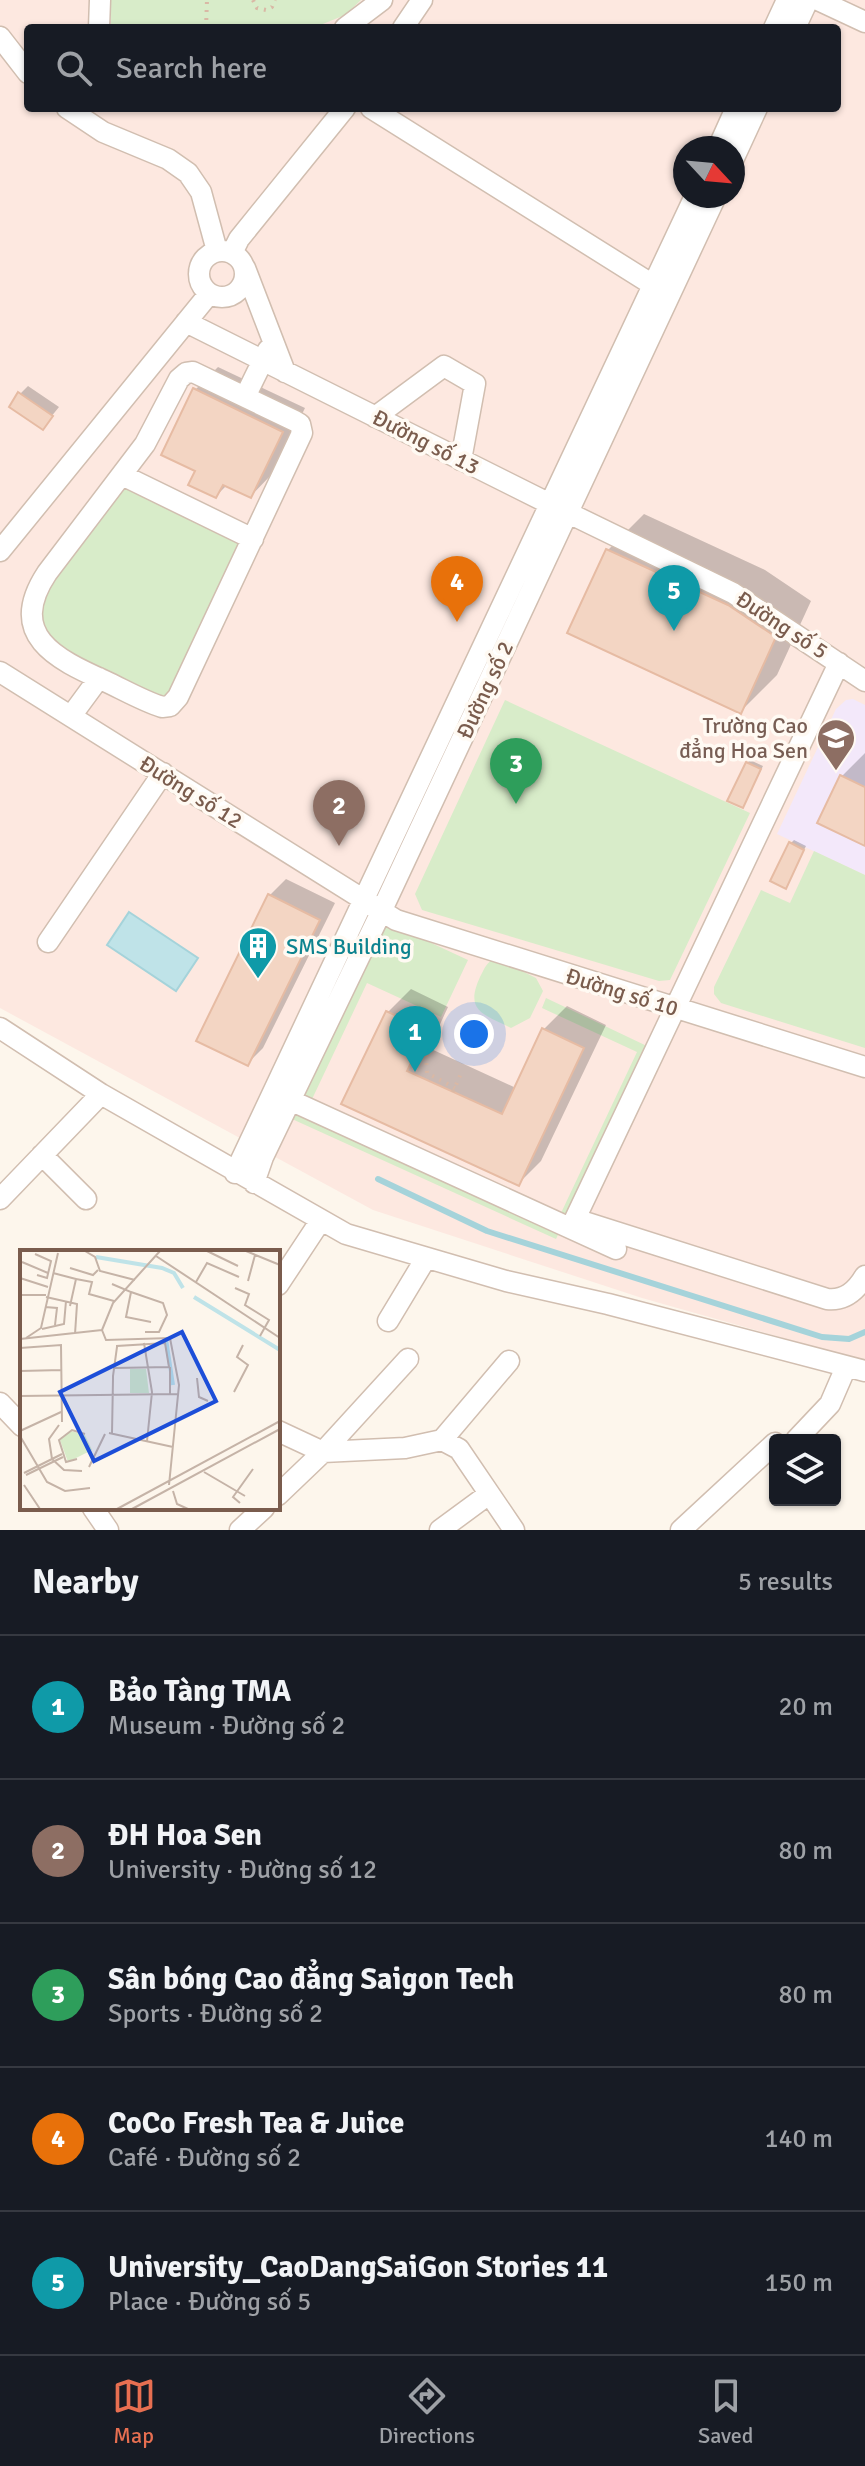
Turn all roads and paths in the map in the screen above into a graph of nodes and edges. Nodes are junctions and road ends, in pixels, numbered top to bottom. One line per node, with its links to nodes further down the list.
1 (100, 0): 11 (street)
2 (207, 0): 12 (path)
3 (253, 0): 4 (path)
4 (275, 0)
5 (382, 0): 13 (street)
6 (422, 0): 14 (street)
7 (787, 0): 15 (street)
8 (808, 0): 16 (street)
9 (818, 0): 10 (street)
10 (865, 22)
11 (99, 24)
12 (206, 24)
13 (350, 24)
14 (406, 24)
15 (776, 24)
16 (797, 24)
17 (0, 37): 18 (street)
18 (24, 68)
19 (73, 112): 28 (street)
20 (342, 112): 28 (street)
21 (377, 112): 29 (street)
22 (734, 112): 24 (street)
23 (755, 112): 25 (street)
24 (723, 136)
25 (744, 136)
26 (689, 208): 29 (street, Đường số 2)
27 (710, 208): 39 (street, Đường số 2)
28 (231, 257): 30 (street); 30 (street); 32 (street)
29 (653, 285): 39 (street, Đường số 2)
30 (209, 294): 31 (street)
31 (186, 322): 33 (street, Đường số 13); 41 (street)
32 (273, 340): 33 (street); 34 (street)
33 (263, 361): 34 (street, Đường số 13); 35 (street)
34 (285, 372): 36 (street, Đường số 13)
35 (245, 397): 38 (street); 40 (street)
36 (375, 417): 37 (street, Đường số 13); 37 (street)
37 (461, 460): 39 (street, Đường số 13)
38 (122, 475): 40 (street); 44 (street)
39 (558, 508): 42 (street, Đường số 5); 48 (street, Đường số 2)
40 (253, 539): 44 (street)
41 (0, 551)
42 (839, 663): 45 (street, Đường số 5); 50 (street)
43 (0, 672): 46 (street, Đường số 12)
44 (99, 678): 46 (street)
45 (865, 681)
46 (71, 716): 47 (street, Đường số 12)
47 (163, 773): 48 (street, Đường số 12); 49 (street)
48 (373, 907): 50 (street, Đường số 10); 56 (street, Đường số 2)
49 (48, 942)
50 (675, 1009): 53 (street, Đường số 10); 65 (street)
51 (0, 1028): 55 (street)
52 (426, 1055): 54 (path)
53 (865, 1067)
54 (462, 1071)
55 (101, 1094): 57 (street); 58 (street)
56 (282, 1097): 58 (street, Đường số 2); 59 (street, Đường số 2); 63 (street)
57 (42, 1155): 60 (street); 61 (street)
58 (235, 1173): 59 (street)
59 (254, 1183): 62 (street)
60 (0, 1199)
61 (86, 1199)
62 (321, 1220): 64 (street); 66 (street)
63 (616, 1249)
64 (426, 1258): 67 (street); 70 (street)
65 (865, 1276)
66 (280, 1282)
67 (388, 1321)
68 (408, 1359): 77 (street)
69 (509, 1361): 75 (street)
70 (856, 1369): 74 (street)
71 (0, 1403): 72 (street)
72 (20, 1424)
73 (280, 1432): 77 (street)
74 (802, 1434)
75 (442, 1440): 77 (street); 79 (street)
76 (769, 1449): 82 (street)
77 (323, 1452): 78 (street)
78 (280, 1493)
79 (489, 1494): 80 (street); 81 (street)
80 (440, 1530)
81 (514, 1530)
82 (681, 1530)

